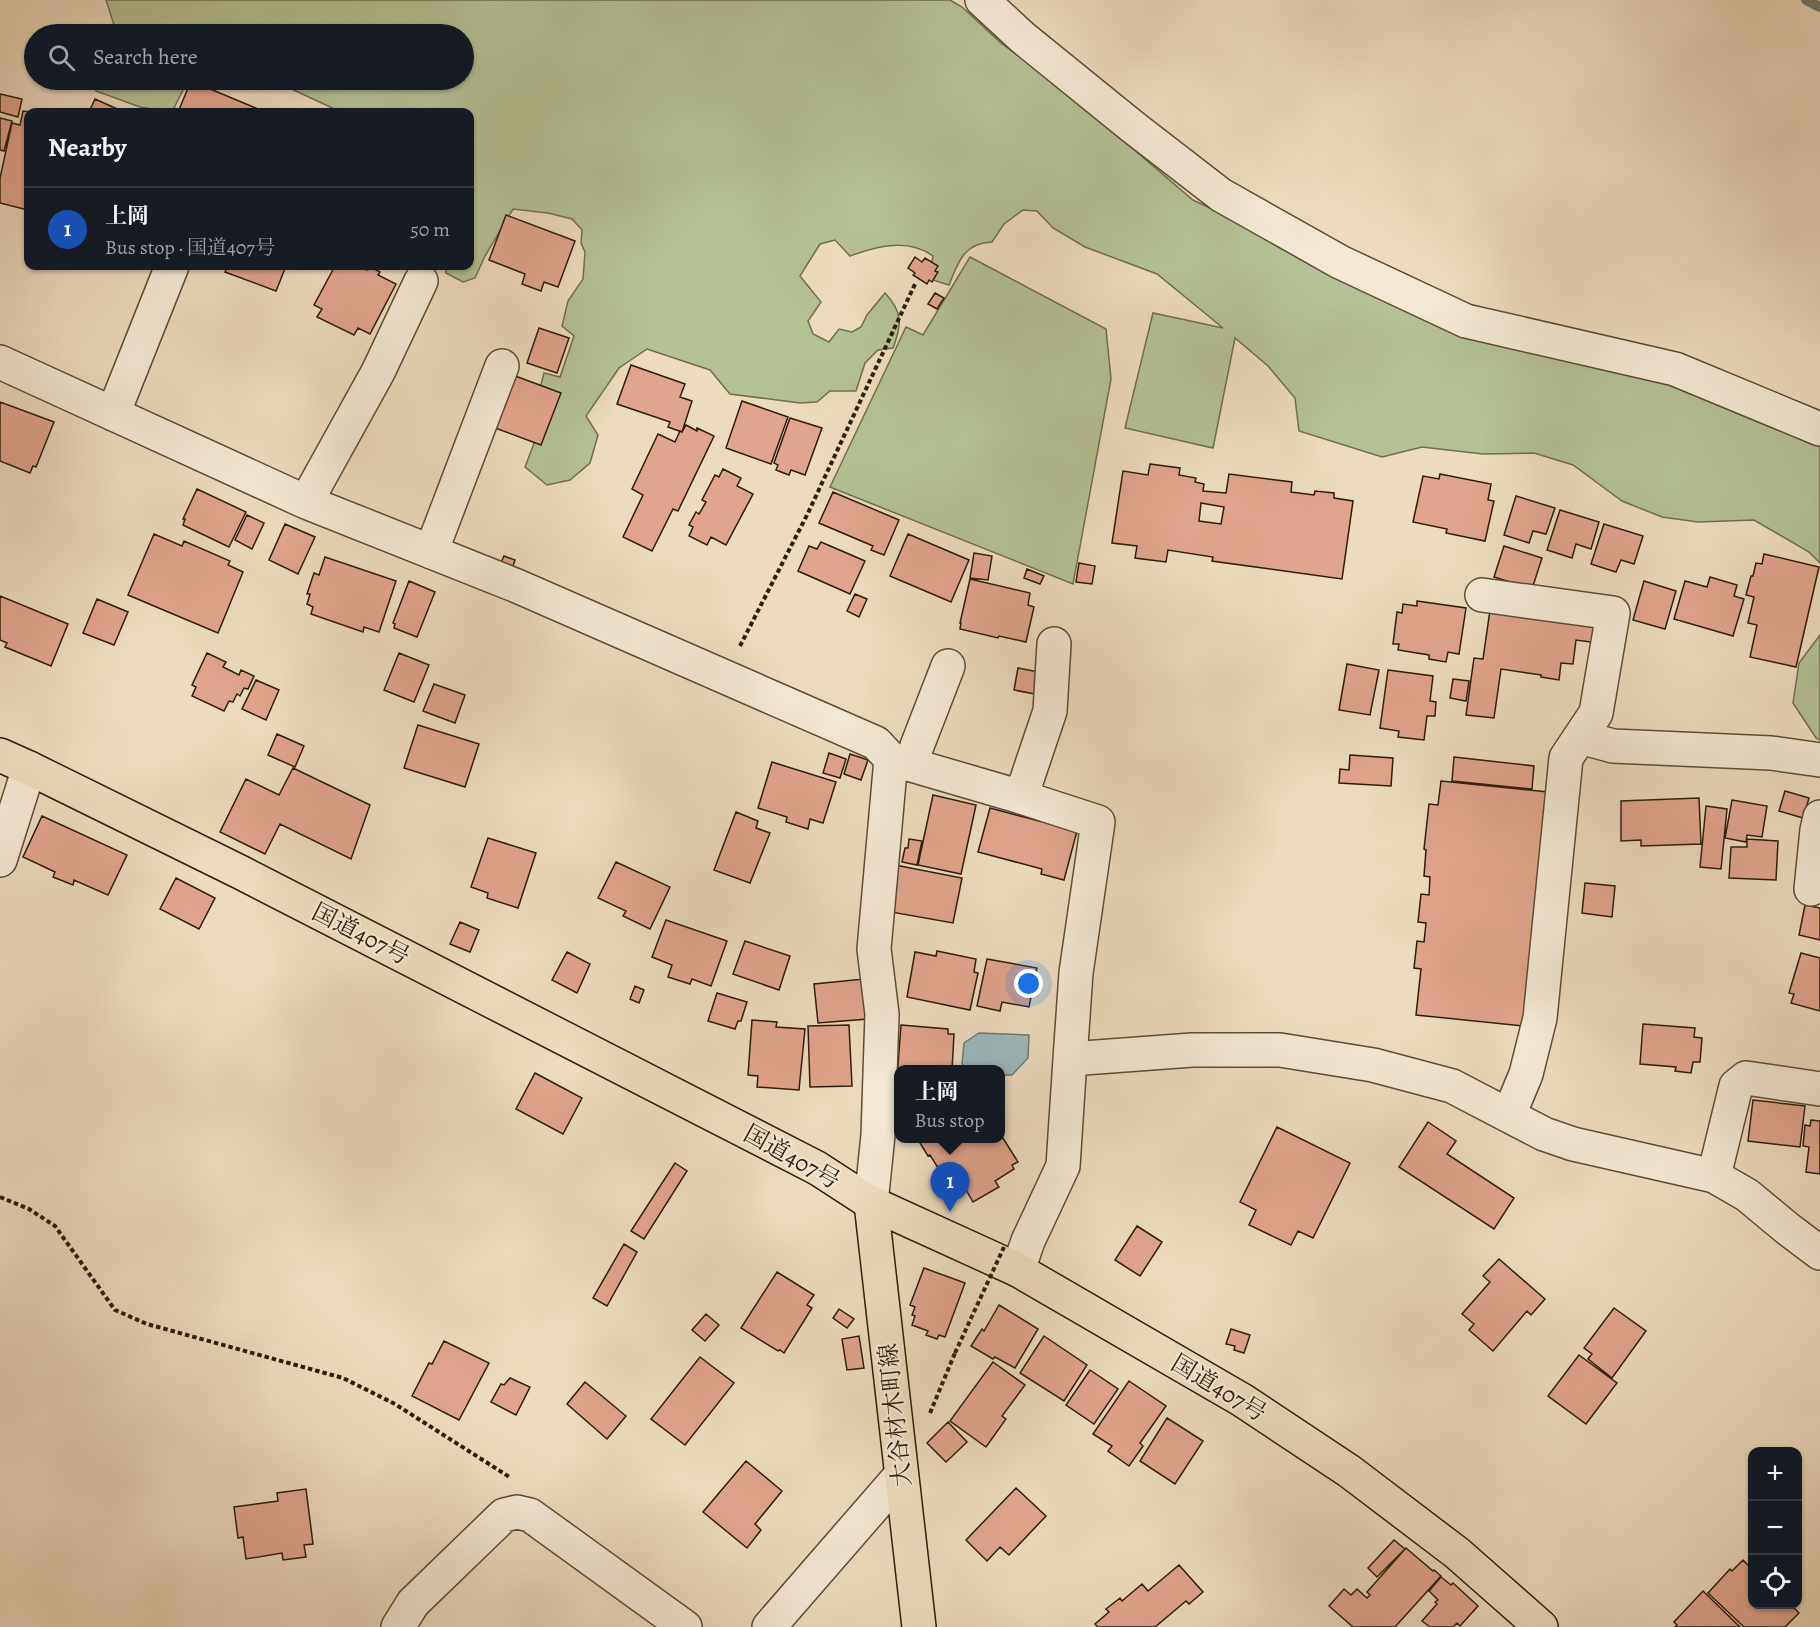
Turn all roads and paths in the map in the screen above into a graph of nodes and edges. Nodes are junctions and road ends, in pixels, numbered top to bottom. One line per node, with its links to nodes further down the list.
1 (982, 0): 8 (street)
2 (170, 270): 7 (street)
3 (421, 281): 9 (street)
4 (916, 282): 14 (path)
5 (0, 362): 7 (street)
6 (502, 366): 10 (street)
7 (113, 414): 9 (street)
8 (1820, 429)
9 (306, 502): 10 (street)
10 (431, 552): 14 (street)
11 (1482, 595): 15 (street)
12 (1054, 644): 20 (street)
13 (948, 666): 18 (street)
14 (724, 677): 18 (street)
15 (1580, 737): 17 (street); 26 (street)
16 (0, 755): 19 (main road, 国道407号)
17 (1820, 760)
18 (901, 762): 20 (street); 29 (street)
19 (29, 768): 22 (street); 29 (main road, 国道407号)
20 (1021, 797): 24 (street)
21 (1820, 817): 23 (street)
22 (0, 860)
23 (1811, 889)
24 (1070, 1059): 26 (street); 31 (street)
25 (1820, 1089): 27 (street)
26 (1509, 1115): 27 (street)
27 (1714, 1176): 30 (street)
28 (0, 1197): 34 (path)
29 (871, 1203): 31 (main road, 国道407号); 33 (main road, 大谷材木町線)
30 (1820, 1253)
31 (1011, 1258): 32 (path, bridge); 39 (main road, 国道407号)
32 (929, 1417)
33 (902, 1475): 37 (street); 38 (main road, 大谷材木町線)
34 (530, 1515): 35 (street); 36 (street)
35 (398, 1627)
36 (685, 1627)
37 (769, 1627)
38 (919, 1627)
39 (1541, 1627)

